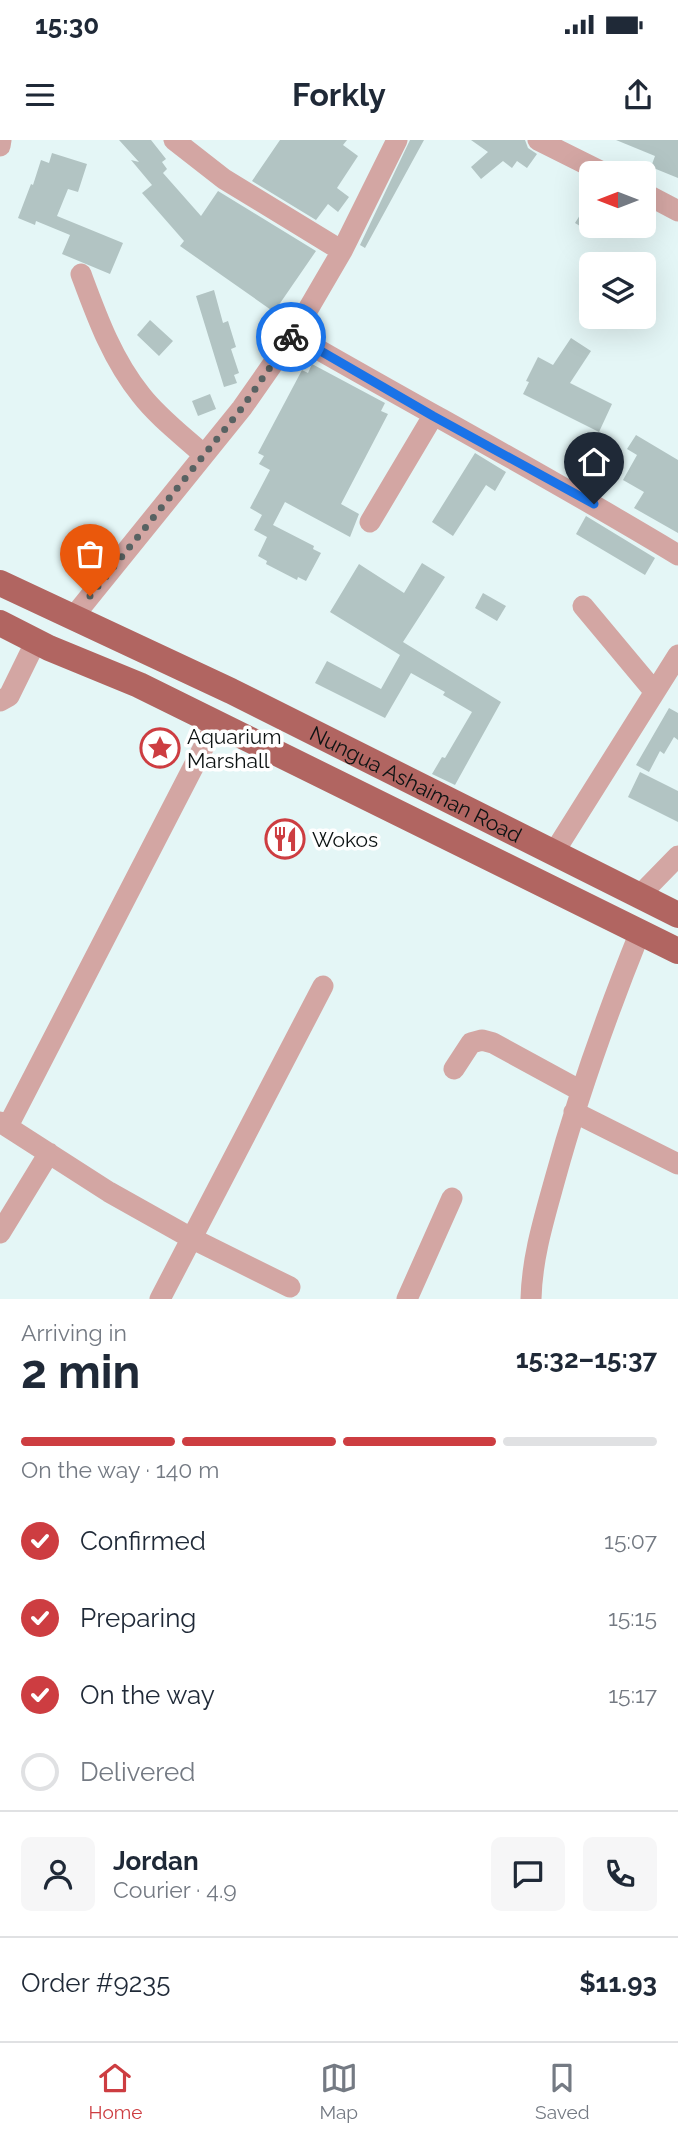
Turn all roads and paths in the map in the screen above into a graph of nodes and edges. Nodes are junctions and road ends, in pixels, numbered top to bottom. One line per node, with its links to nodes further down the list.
1 (1, 140): 5 (street)
2 (174, 140): 9 (street)
3 (538, 140): 6 (street)
4 (390, 143): 9 (street)
5 (0, 146)
6 (580, 161)
7 (656, 200): 8 (street)
8 (678, 211)
9 (342, 251): 11 (street)
10 (81, 274): 13 (street)
11 (293, 335): 12 (street); 13 (street)
12 (433, 416): 14 (street); 15 (street)
13 (204, 455): 18 (street)
14 (370, 523)
15 (678, 555)
16 (0, 583): 18 (main road, Nungua Ashaiman Road)
17 (583, 606): 22 (street)
18 (74, 616): 25 (main road, Nungua Ashaiman Road)
19 (0, 623): 20 (main road, Nungua Ashaiman Road)
20 (36, 641): 23 (street); 24 (main road, Nungua Ashaiman Road)
21 (678, 654): 22 (street)
22 (654, 691): 25 (street)
23 (0, 701)
24 (216, 723): 29 (main road, Nungua Ashaiman Road); 35 (street)
25 (552, 854): 27 (main road, Nungua Ashaiman Road)
26 (678, 856): 27 (street)
27 (639, 896): 28 (main road, Nungua Ashaiman Road)
28 (678, 915)
29 (640, 932): 30 (main road, Nungua Ashaiman Road); 33 (street)
30 (678, 951)
31 (323, 986): 40 (street)
32 (454, 1069): 33 (street)
33 (581, 1091): 34 (street)
34 (574, 1112): 37 (street); 44 (street)
35 (4, 1124): 36 (street)
36 (49, 1153): 39 (street); 40 (street)
37 (678, 1164)
38 (452, 1198): 43 (street)
39 (0, 1233)
40 (191, 1238): 41 (street); 42 (street)
41 (290, 1287)
42 (160, 1299)
43 (407, 1299)
44 (531, 1299)

